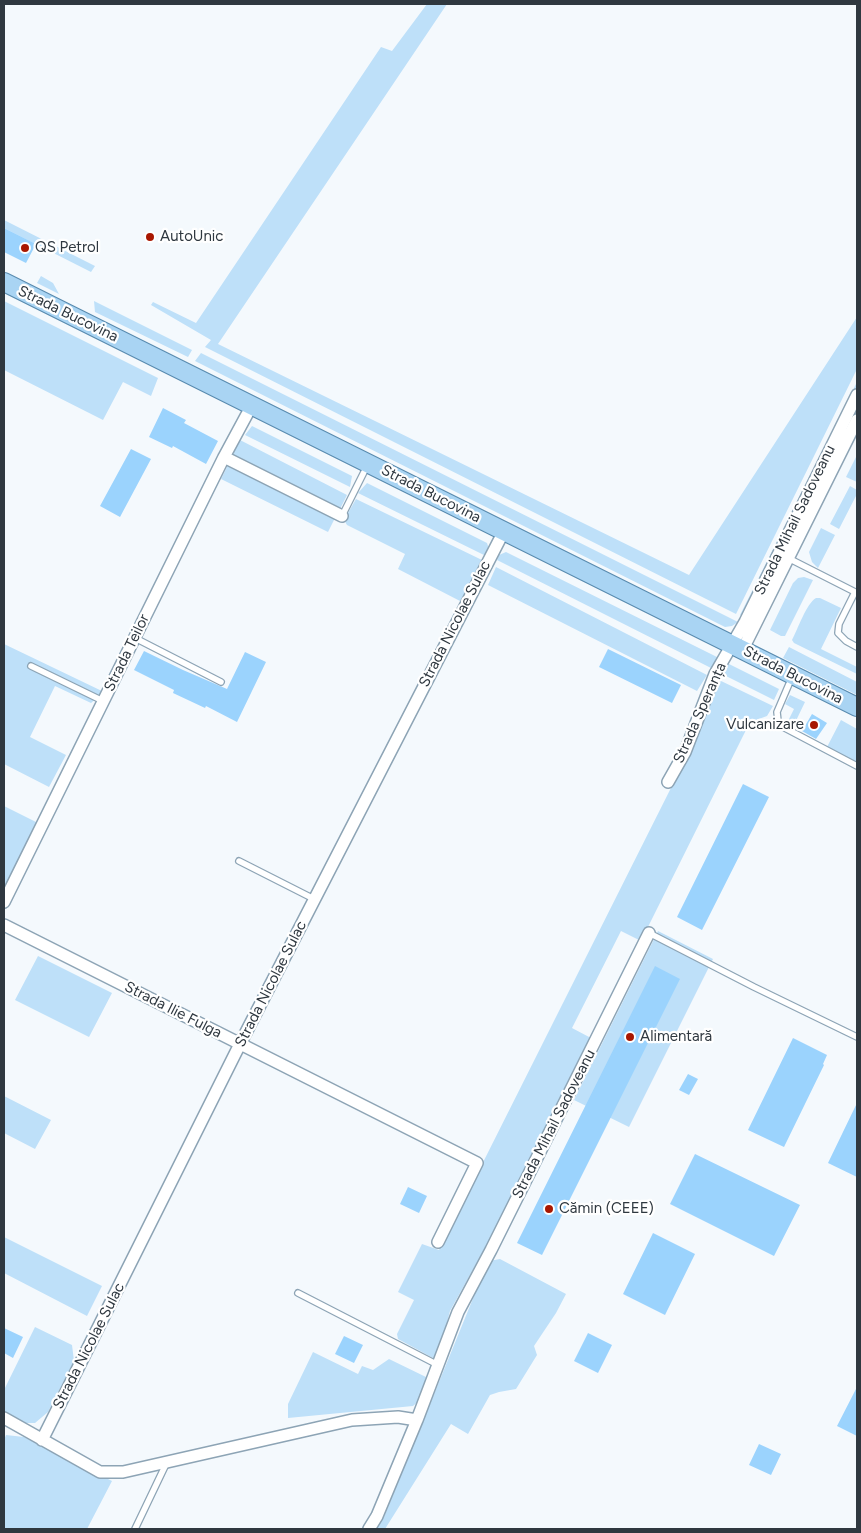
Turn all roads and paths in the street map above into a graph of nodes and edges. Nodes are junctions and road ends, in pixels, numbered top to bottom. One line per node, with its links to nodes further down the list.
1 (4, 282): 3 (main road, Strada Bucovina)
2 (857, 395): 9 (street, Strada Mihail Sadoveanu)
3 (252, 405): 5 (street, Strada Teilor); 6 (main road, Strada Bucovina)
4 (857, 420): 9 (street, Strada Mihail Sadoveanu)
5 (224, 456): 7 (street); 11 (street, Strada Teilor)
6 (369, 463): 7 (lane); 8 (main road, Strada Bucovina)
7 (342, 516)
8 (504, 531): 13 (main road, Strada Bucovina); 22 (street, Strada Nicolae Sulac)
9 (783, 556): 10 (lane); 13 (street, Strada Mihail Sadoveanu)
10 (856, 592): 12 (lane)
11 (135, 638): 16 (lane); 17 (street, Strada Teilor)
12 (857, 646)
13 (738, 647): 15 (main road, Strada Bucovina); 20 (street, Strada Speranța)
14 (31, 666): 17 (lane)
15 (793, 675): 18 (main road, Strada Bucovina); 19 (lane)
16 (221, 682)
17 (104, 702): 23 (street, Strada Teilor)
18 (857, 707)
19 (857, 766)
20 (668, 782)
21 (239, 860): 22 (lane)
22 (314, 899): 27 (street, Strada Nicolae Sulac)
23 (4, 902)
24 (4, 926): 27 (street, Strada Ilie Fulga)
25 (649, 933): 26 (lane, Strada Mihail Sadoveanu); 30 (street, Strada Mihail Sadoveanu)
26 (857, 1037)
27 (240, 1044): 28 (street, Strada Ilie Fulga); 33 (street, Strada Nicolae Sulac)
28 (438, 1242)
29 (298, 1293): 30 (lane)
30 (438, 1365): 32 (street, Strada Mihail Sadoveanu)
31 (4, 1418): 33 (street)
32 (417, 1420): 34 (street); 36 (street, Strada Mihail Sadoveanu)
33 (42, 1440): 34 (street)
34 (167, 1462): 35 (lane)
35 (134, 1529)
36 (369, 1529)

